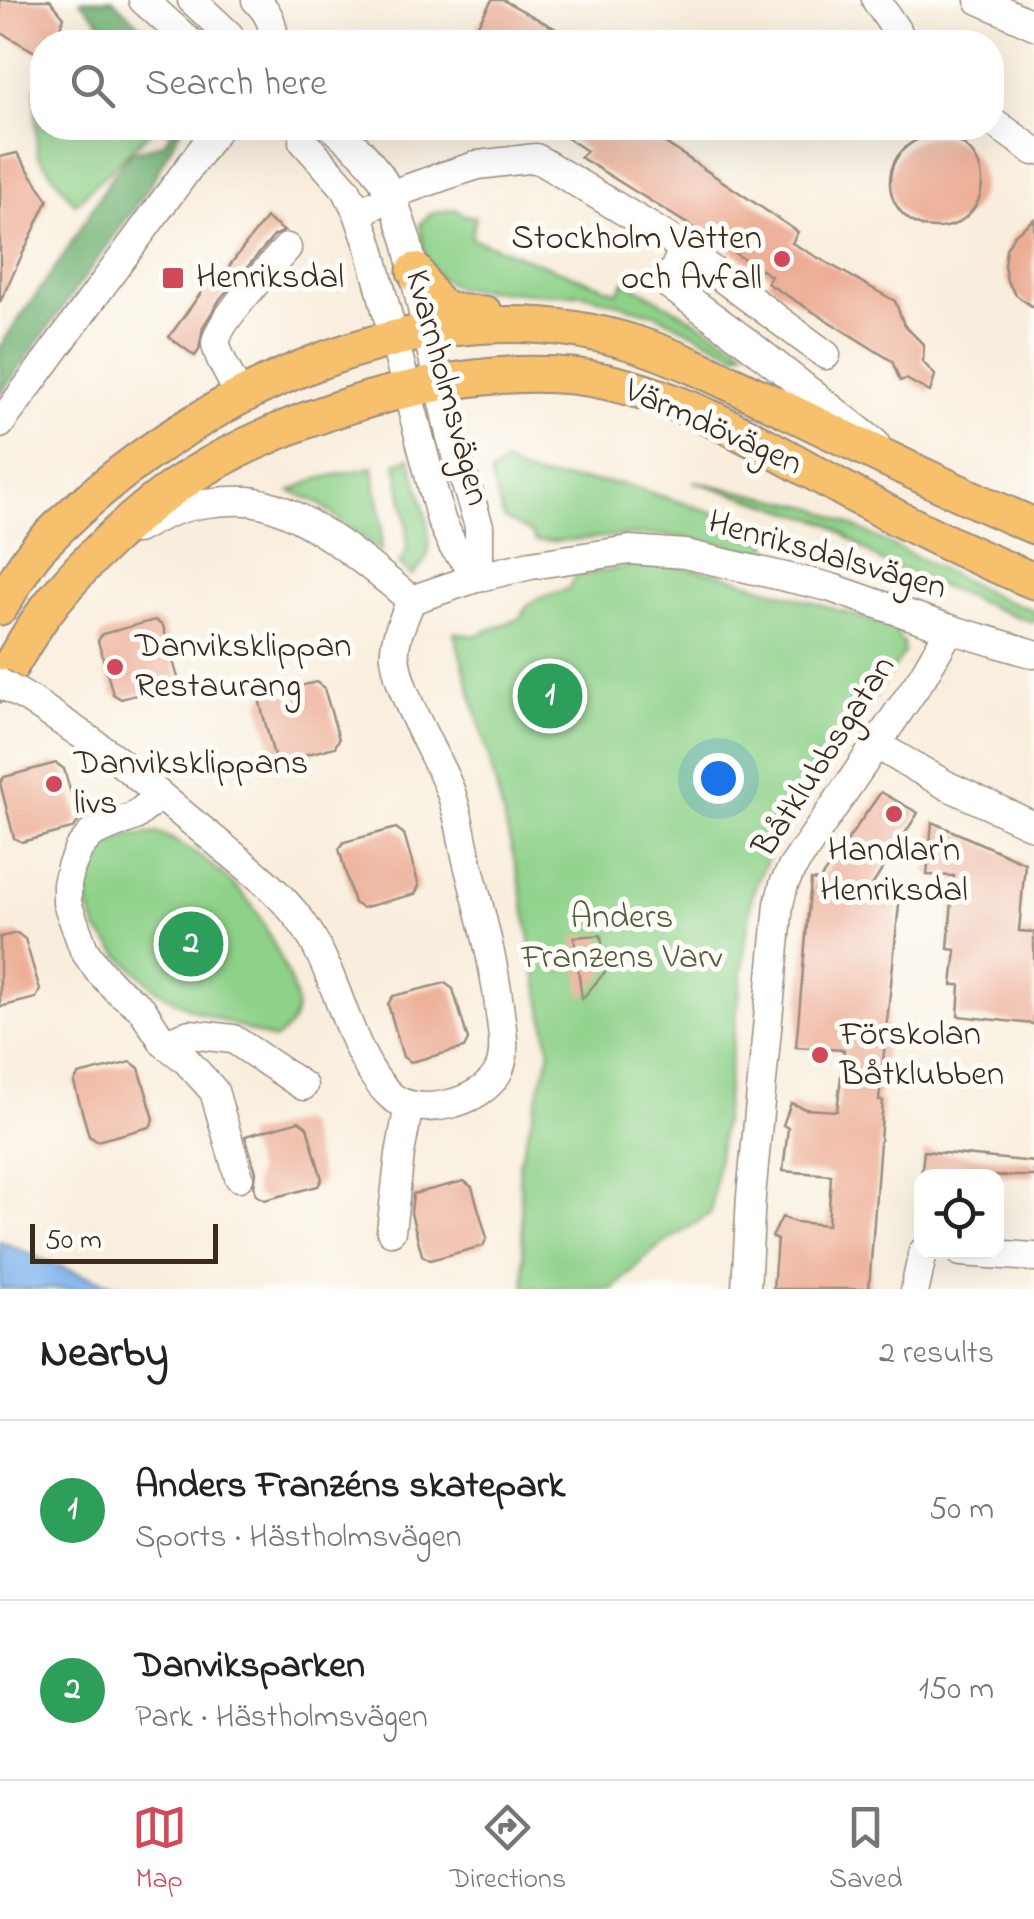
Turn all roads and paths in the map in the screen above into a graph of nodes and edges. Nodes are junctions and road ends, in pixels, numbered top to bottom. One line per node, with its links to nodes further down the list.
1 (143, 0): 7 (street)
2 (192, 0): 8 (street)
3 (256, 0): 9 (street)
4 (876, 0): 10 (street)
5 (979, 0): 6 (street)
6 (1034, 25)
7 (177, 30)
8 (223, 30)
9 (273, 30)
10 (896, 30)
11 (1004, 130): 15 (street)
12 (209, 140): 27 (street)
13 (348, 140): 16 (street, Kvarnholmsvägen)
14 (303, 141): 17 (street, Kvarnholmsvägen)
15 (1034, 151)
16 (392, 196): 17 (street); 19 (street); 20 (street, Kvarnholmsvägen)
17 (358, 213): 22 (street, Kvarnholmsvägen)
18 (287, 248): 26 (street)
19 (683, 249): 23 (street); 28 (street)
20 (415, 271): 21 (street, Kvarnholmsvägen); 24 (main road)
21 (428, 332): 22 (main road, Värmdövägen); 24 (main road, Värmdövägen); 25 (street, Kvarnholmsvägen)
22 (392, 339): 25 (street, Kvarnholmsvägen); 26 (main road, Värmdövägen)
23 (826, 355)
24 (732, 384): 28 (main road, Värmdövägen)
25 (423, 387): 30 (main road, Värmdövägen); 31 (street, Kvarnholmsvägen); 31 (street, Kvarnholmsvägen); 32 (main road, Värmdövägen)
26 (240, 396): 34 (main road, Värmdövägen)
27 (0, 424)
28 (908, 468): 29 (main road, Värmdövägen)
29 (1034, 526)
30 (110, 542): 33 (street); 37 (main road, Värmdövägen)
31 (479, 577): 33 (street, Henriksdalsvägen); 35 (street, Henriksdalsvägen)
32 (1034, 581)
33 (411, 600): 43 (street)
34 (0, 607)
35 (950, 629): 36 (street, Henriksdalsvägen); 38 (street, Båtklubbsgatan)
36 (1034, 654)
37 (0, 683): 39 (street, bridge)
38 (875, 744): 40 (street); 49 (street, Båtklubbsgatan)
39 (159, 796): 41 (street); 43 (street)
40 (1034, 826)
41 (164, 1043): 42 (street); 44 (street)
42 (303, 1086)
43 (409, 1105): 45 (street)
44 (240, 1177)
45 (391, 1231)
46 (1004, 1256): 47 (street)
47 (1034, 1258)
48 (921, 1259): 50 (street)
49 (746, 1289)
50 (915, 1289)

